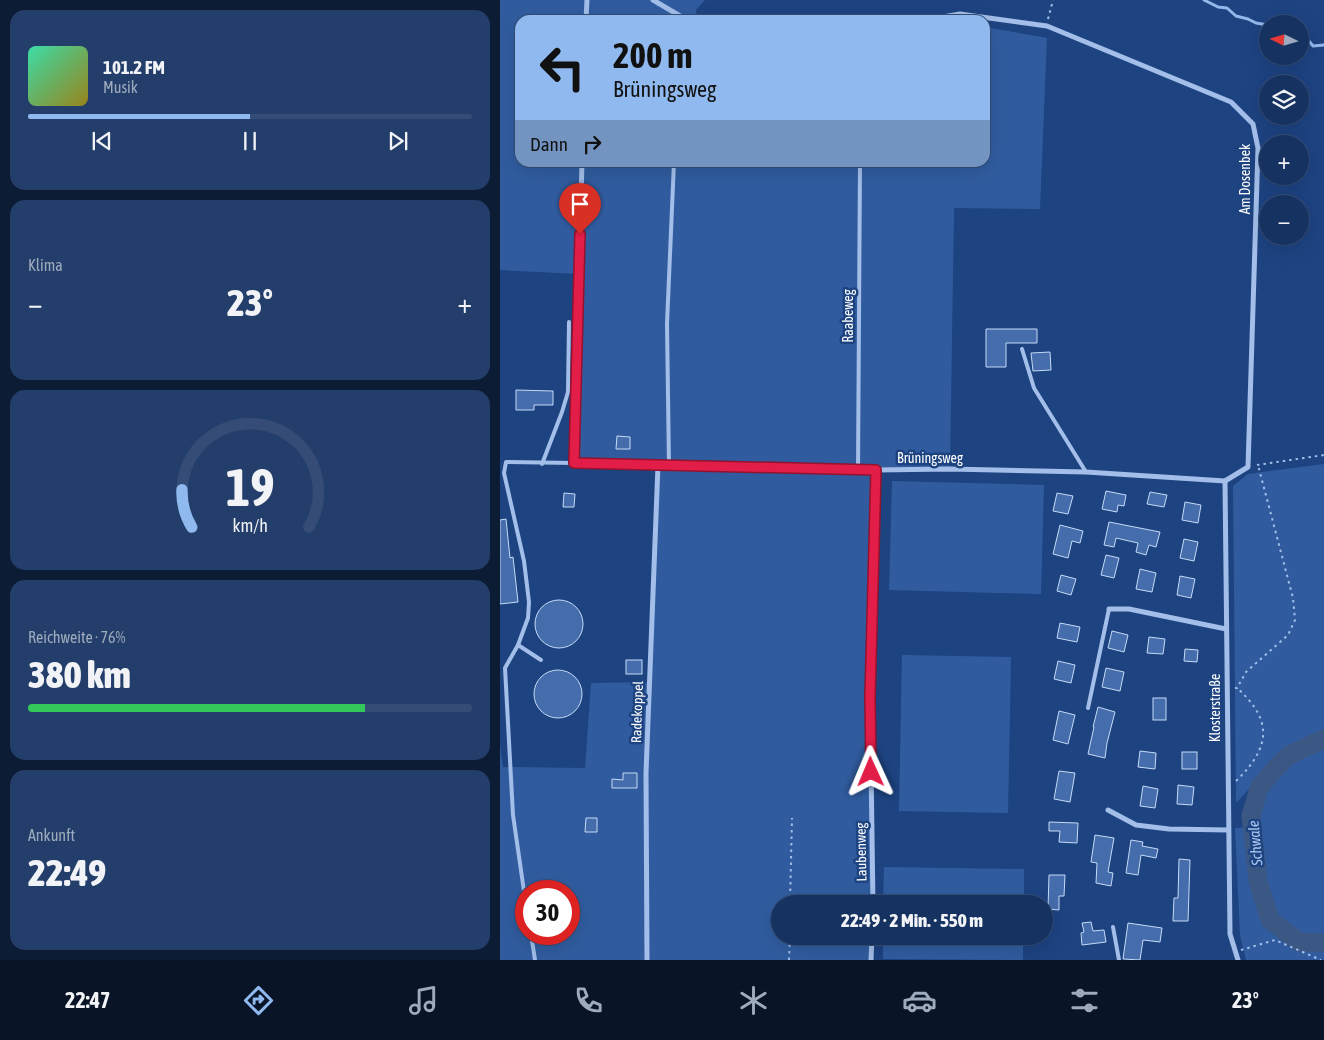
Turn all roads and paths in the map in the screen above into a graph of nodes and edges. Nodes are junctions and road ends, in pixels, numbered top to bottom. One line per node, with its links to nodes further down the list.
1 (587, 0): 4 (street)
2 (653, 0): 5 (street)
3 (1053, 0): 9 (path)
4 (586, 15)
5 (676, 15)
6 (954, 15): 7 (street, Am Dosenbek)
7 (967, 15)
8 (990, 18): 9 (street, Am Dosenbek)
9 (1047, 26): 21 (street, Am Dosenbek)
10 (582, 167): 16 (street)
11 (674, 167): 20 (lane)
12 (860, 167): 22 (lane, Raabeweg)
13 (569, 322): 17 (lane)
14 (1022, 349): 24 (lane)
15 (1324, 454): 18 (path)
16 (574, 463): 17 (lane); 19 (street, Brüningsweg)
17 (542, 464): 28 (lane)
18 (1258, 465): 21 (path); 30 (path)
19 (658, 466): 20 (street, Brüningsweg); 46 (street, Radekoppel)
20 (669, 466): 22 (street, Brüningsweg)
21 (1248, 467): 25 (street)
22 (858, 470): 23 (street, Brüningsweg)
23 (876, 470): 24 (street, Brüningsweg); 39 (street, Laubenweg)
24 (1086, 472): 25 (street, Brüningsweg)
25 (1225, 481): 27 (street, Klosterstraße)
26 (1109, 609): 27 (street); 32 (lane)
27 (1226, 628): 31 (street, Klosterstraße)
28 (518, 645): 29 (lane); 37 (lane)
29 (541, 660)
30 (1237, 688): 31 (path); 33 (path)
31 (1226, 690): 33 (street, Klosterstraße)
32 (1088, 708)
33 (1227, 790): 36 (street, Klosterstraße)
34 (1108, 810): 36 (street)
35 (792, 818): 38 (path)
36 (1228, 830): 44 (street, Klosterstraße)
37 (522, 880)
38 (790, 895)
39 (873, 895)
40 (1113, 927): 49 (lane)
41 (532, 945): 45 (lane)
42 (790, 945): 47 (path)
43 (872, 945): 48 (street)
44 (1235, 952): 50 (street, Klosterstraße); 51 (path)
45 (534, 960)
46 (647, 960)
47 (789, 960)
48 (871, 960)
49 (1119, 960)
50 (1238, 960)
51 (1320, 960)

